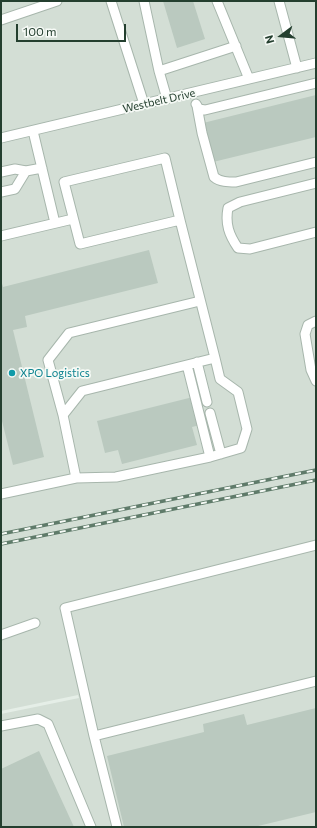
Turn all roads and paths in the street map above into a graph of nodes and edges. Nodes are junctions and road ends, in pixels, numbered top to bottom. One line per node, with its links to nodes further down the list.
1 (57, 1): 6 (street)
2 (111, 1): 15 (street)
3 (144, 1): 10 (street)
4 (217, 1): 7 (street)
5 (279, 1): 9 (street)
6 (1, 20)
7 (236, 46): 10 (street); 11 (street)
8 (316, 63): 9 (street, Westbelt Drive)
9 (297, 68): 11 (street, Westbelt Drive)
10 (159, 71): 14 (street)
11 (249, 79): 13 (street, Westbelt Drive)
12 (316, 83): 16 (street)
13 (193, 92): 14 (street, Westbelt Drive); 16 (street)
14 (167, 99): 15 (street, Westbelt Drive)
15 (144, 104): 17 (street, Westbelt Drive)
16 (197, 106): 19 (street)
17 (33, 131): 18 (street, Westbelt Drive); 20 (street)
18 (1, 138)
19 (316, 162)
20 (42, 168): 22 (street); 27 (street)
21 (1, 172): 22 (street)
22 (26, 172): 24 (street)
23 (316, 183): 28 (street)
24 (1, 192)
25 (73, 218): 26 (street); 26 (street); 27 (street)
26 (180, 220): 30 (street)
27 (55, 223): 29 (street)
28 (316, 232)
29 (1, 236)
30 (200, 301): 32 (street); 38 (street)
31 (316, 321): 35 (street)
32 (215, 358): 33 (street); 39 (street)
33 (198, 362): 34 (street); 36 (street)
34 (187, 365): 38 (street); 40 (street)
35 (316, 381)
36 (207, 402)
37 (210, 413): 39 (street)
38 (63, 415): 41 (street)
39 (221, 454): 40 (street)
40 (210, 456): 41 (street)
41 (76, 478): 42 (street)
42 (1, 494)
43 (316, 545): 48 (street)
44 (35, 623): 45 (street)
45 (1, 635)
46 (316, 681): 48 (street)
47 (1, 726): 49 (street)
48 (94, 736): 50 (street)
49 (91, 827)
50 (117, 827)

